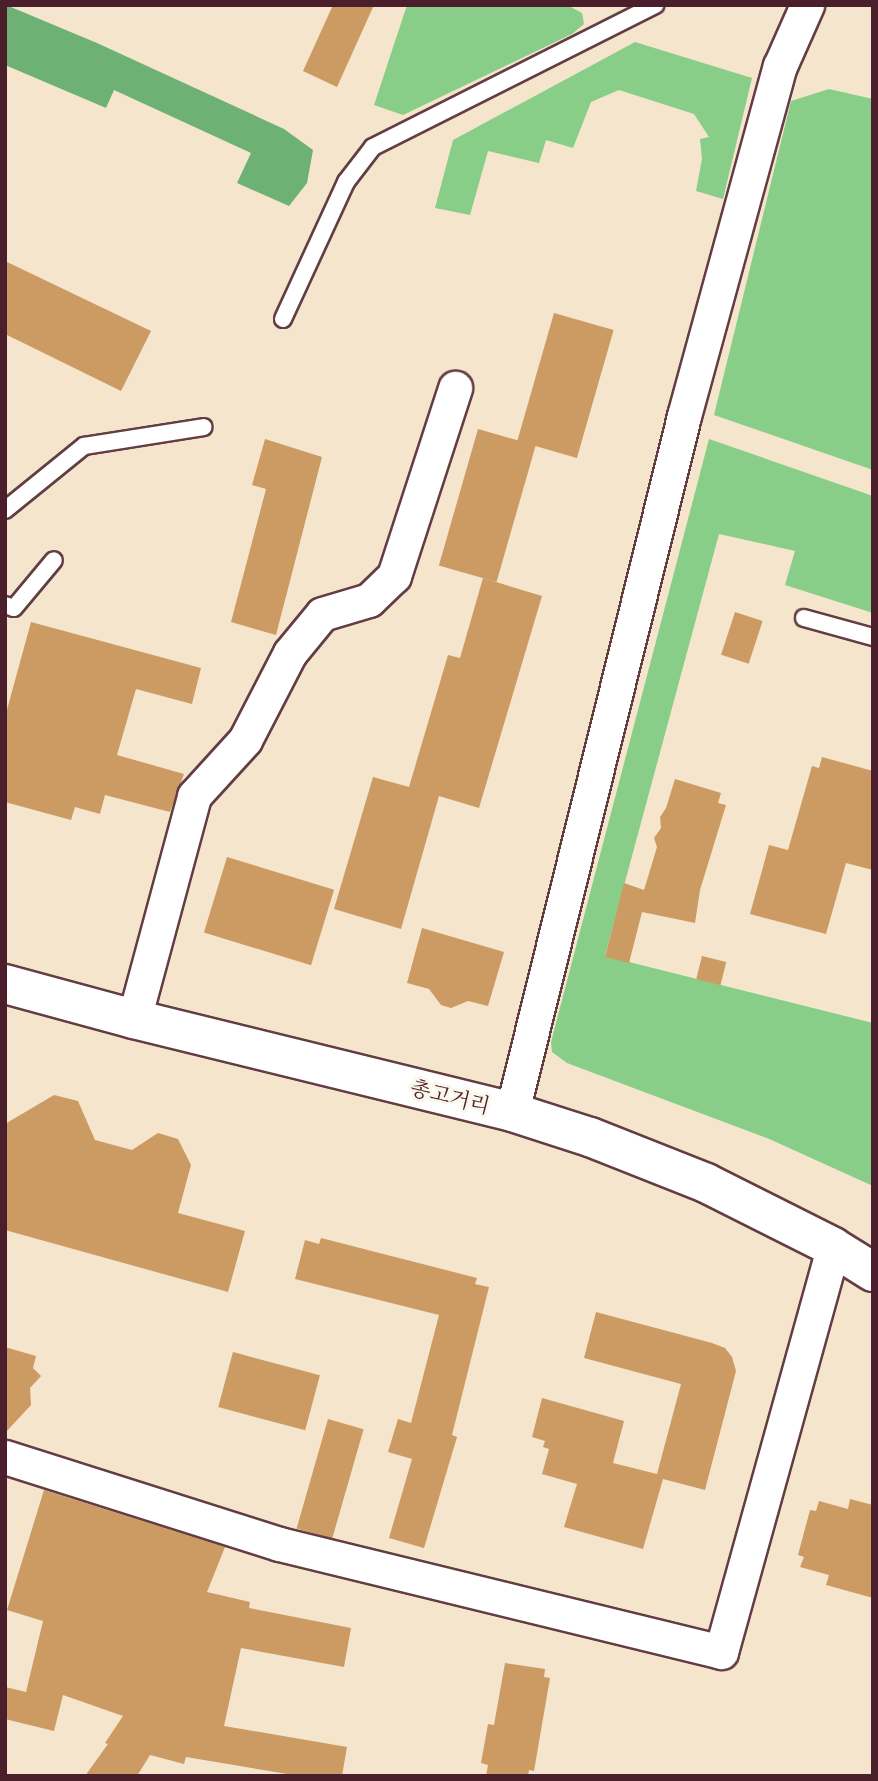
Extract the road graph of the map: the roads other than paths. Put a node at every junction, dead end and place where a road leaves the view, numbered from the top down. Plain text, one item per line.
1 (655, 5) edge
2 (807, 5) edge
3 (283, 319) dead end
4 (455, 388) dead end
5 (204, 427) dead end
6 (5, 510) edge
7 (54, 559) dead end
8 (5, 605) edge
9 (804, 618) dead end
10 (873, 637) edge
11 (5, 984) edge
12 (134, 1019) junction
13 (512, 1112) junction
14 (833, 1247) junction
15 (873, 1272) edge
16 (5, 1457) edge

1 - 3 lane
2 - 13 street
4 - 12 street
5 - 6 lane
7 - 8 lane
9 - 10 lane
11 - 12 main road, 총고거리
12 - 13 main road, 총고거리
13 - 14 main road, 총고거리
14 - 15 main road, 총고거리
14 - 16 street

